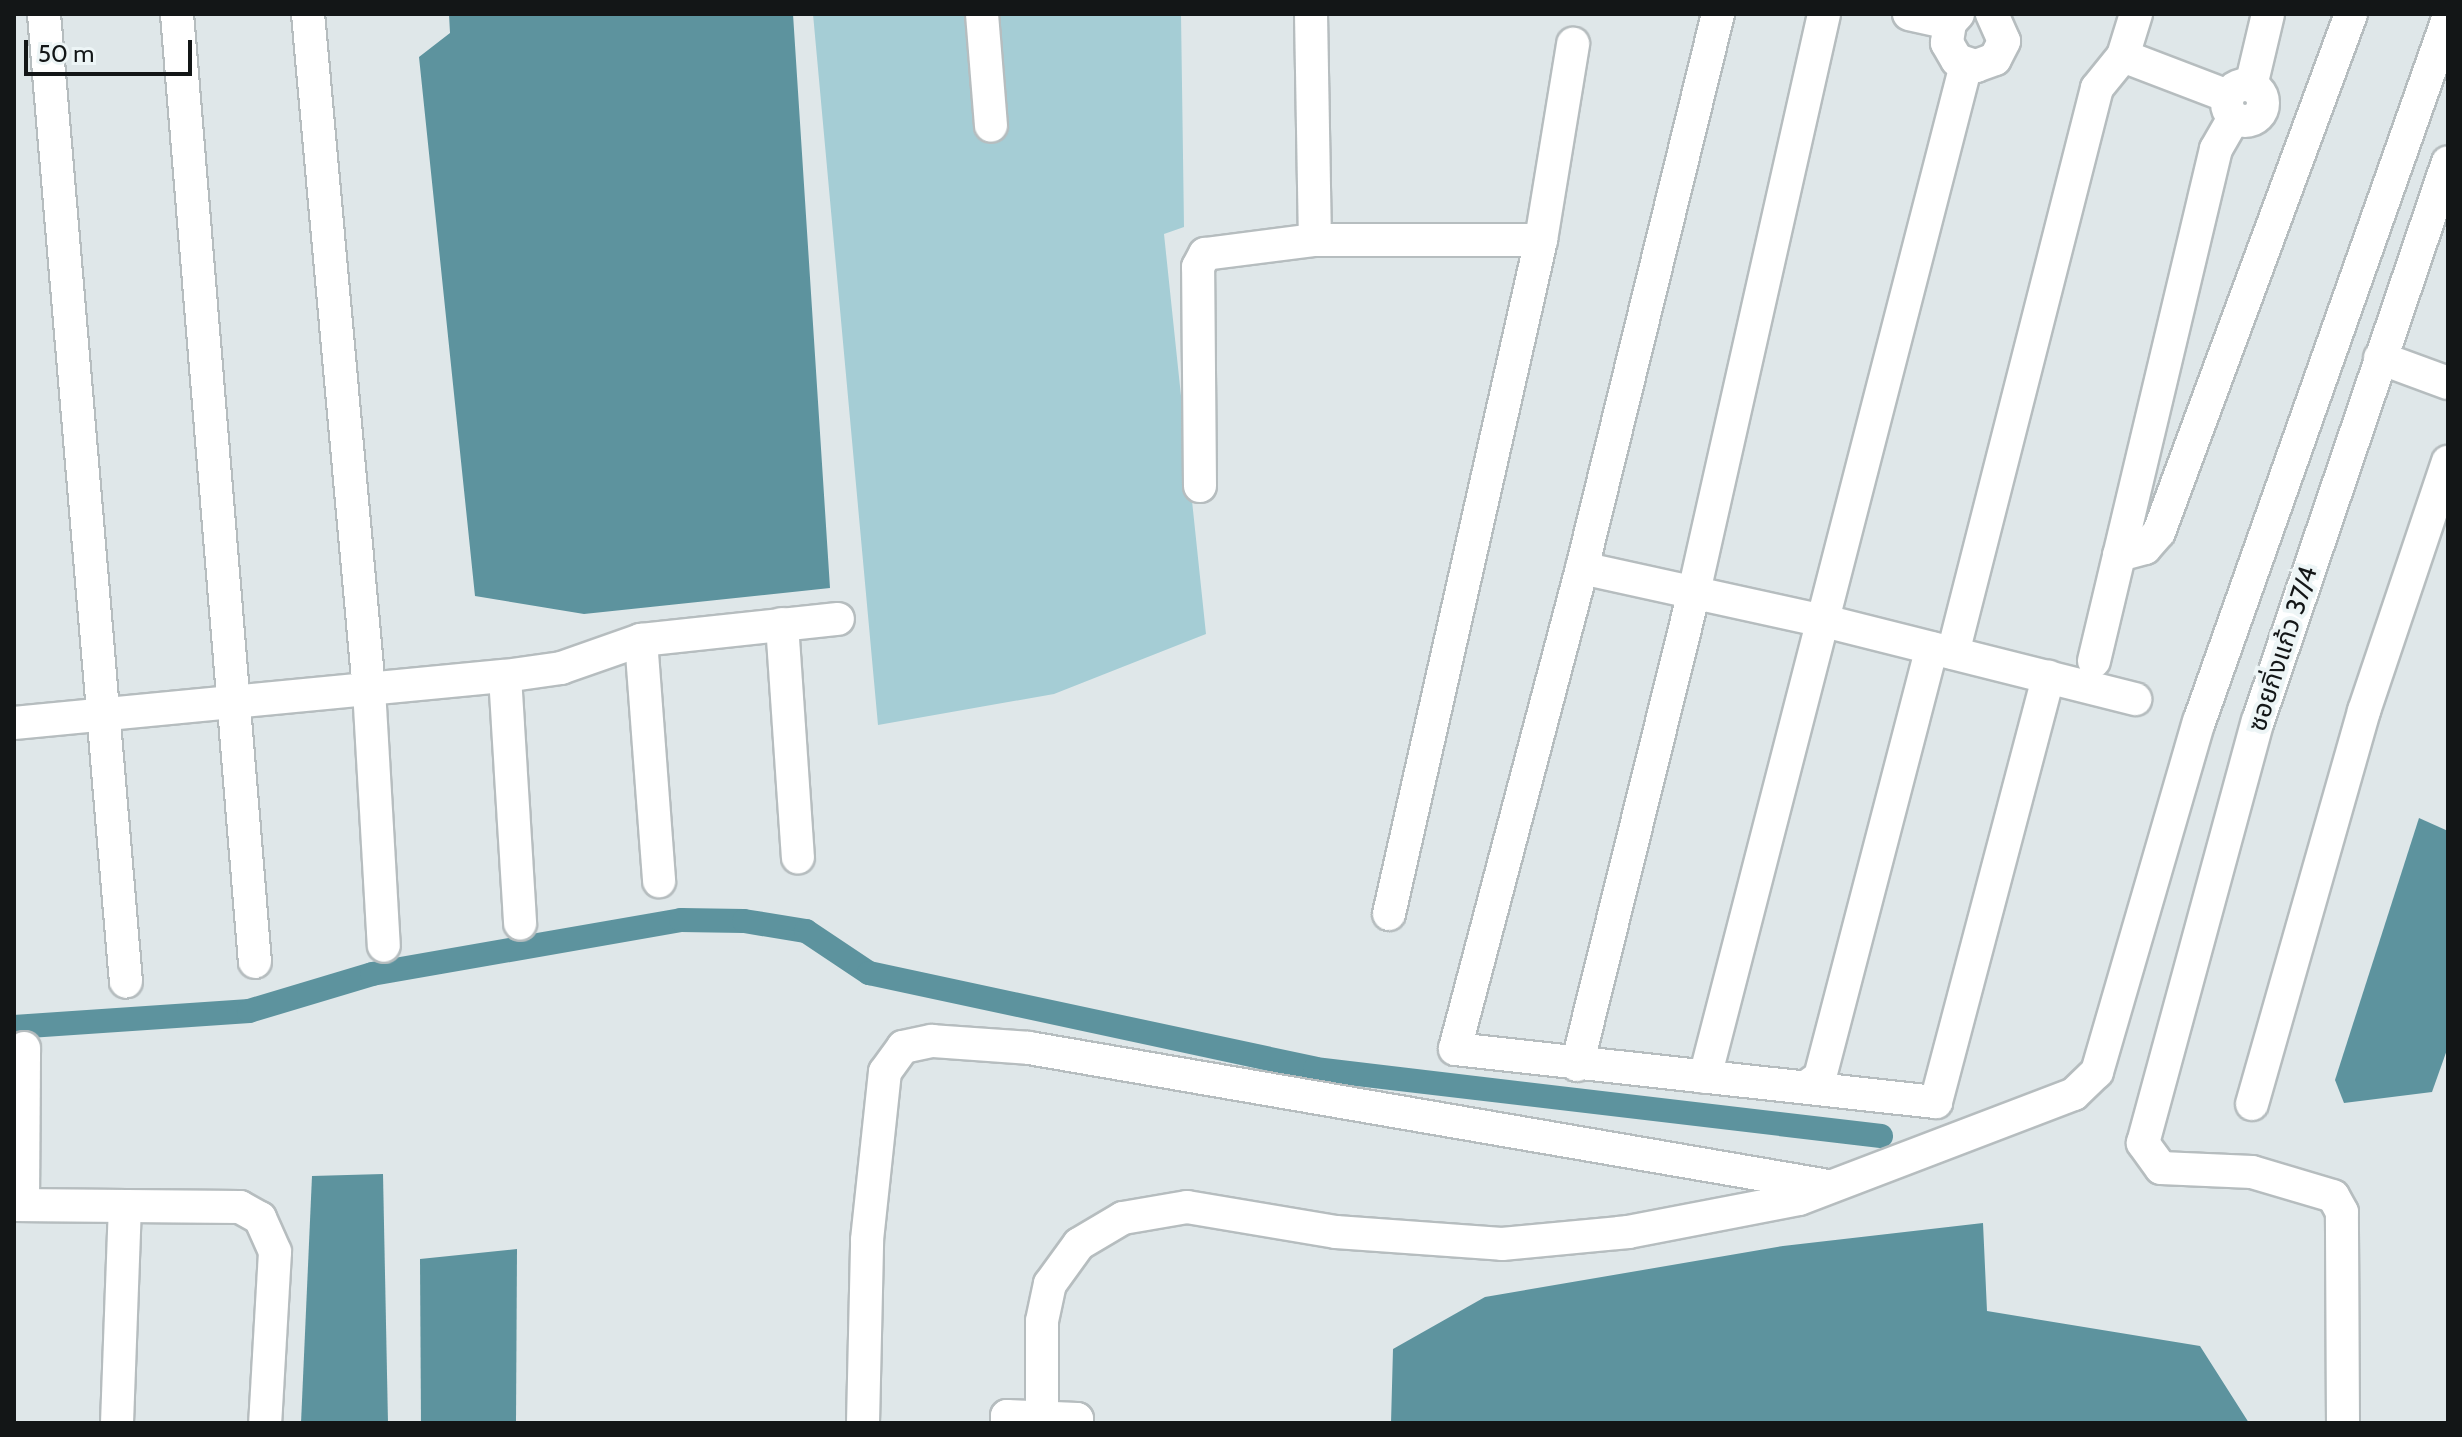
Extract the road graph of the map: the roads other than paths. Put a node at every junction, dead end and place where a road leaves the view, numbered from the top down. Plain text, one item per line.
1 (44, 14) edge
2 (177, 14) edge
3 (308, 14) edge
4 (982, 14) edge
5 (1311, 14) edge
6 (1718, 14) edge
7 (1824, 14) edge
8 (1909, 14) edge
9 (1992, 14) edge
10 (2136, 14) edge
11 (2268, 14) edge
12 (2351, 14) edge
13 (1954, 19) edge
14 (2448, 19) edge
15 (1573, 44) dead end
16 (2123, 56) junction
17 (1966, 65) junction
18 (2237, 100) junction
19 (991, 126) dead end
20 (2448, 162) edge
21 (1315, 240) junction
22 (1541, 240) junction
23 (2380, 358) junction
24 (2448, 383) edge
25 (2448, 462) edge
26 (1200, 486) dead end
27 (2119, 555) junction
28 (1582, 568) junction
29 (1694, 592) junction
30 (838, 619) dead end
31 (1824, 621) junction
32 (782, 624) junction
33 (641, 640) junction
34 (1942, 651) junction
35 (2094, 661) dead end
36 (505, 676) junction
37 (2048, 677) junction
38 (369, 689) junction
39 (2135, 699) dead end
40 (237, 704) junction
41 (107, 715) junction
42 (14, 723) edge
43 (798, 857) dead end
44 (659, 881) dead end
45 (1389, 914) dead end
46 (520, 924) dead end
47 (384, 946) dead end
48 (255, 962) dead end
49 (126, 982) dead end
50 (24, 1048) dead end
51 (1577, 1065) junction
52 (1705, 1077) junction
53 (1809, 1085) junction
54 (2252, 1104) dead end
55 (1829, 1186) junction
56 (19, 1203) edge
57 (125, 1206) junction
58 (1042, 1417) junction
59 (117, 1423) edge
60 (265, 1423) edge
61 (863, 1423) edge
62 (1007, 1423) edge
63 (1077, 1423) edge
64 (2343, 1423) edge

1 - 41 street
2 - 40 street
3 - 38 street
4 - 19 street
5 - 21 street
6 - 28 street
7 - 29 street
8 - 13 street
9 - 17 street
10 - 16 street
11 - 18 street
12 - 27 street
13 - 17 street
14 - 55 street
15 - 22 street
16 - 18 street
16 - 34 street
17 - 31 street
18 - 27 street
20 - 23 street, ซอยกิ่งแก้ว 37/4
21 - 22 street
21 - 26 street
22 - 45 street
23 - 24 street
23 - 64 street, ซอยกิ่งแก้ว 37/4
25 - 54 street
27 - 35 street
28 - 29 street
28 - 51 street
29 - 31 street
29 - 51 street
30 - 32 street
31 - 34 street
31 - 52 street
32 - 33 street
32 - 43 street
33 - 36 street
33 - 44 street
34 - 37 street
34 - 53 street
36 - 38 street
36 - 46 street
37 - 39 street
37 - 53 street
38 - 40 street
38 - 47 street
40 - 41 street
40 - 48 street
41 - 42 street
41 - 49 street
50 - 56 street
51 - 52 street
52 - 53 street
55 - 58 street
55 - 61 street
56 - 57 street
57 - 59 street
57 - 60 street
58 - 62 street
58 - 63 street

